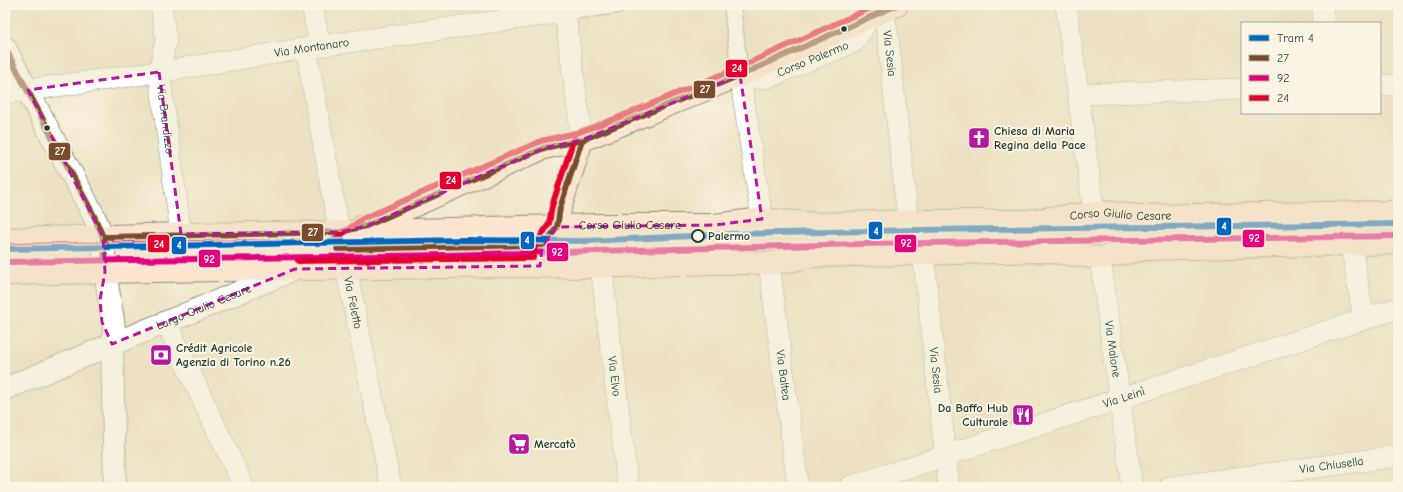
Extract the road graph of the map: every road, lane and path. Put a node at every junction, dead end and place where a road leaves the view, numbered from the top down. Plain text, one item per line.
1 (161, 5) edge
2 (312, 5) edge
3 (619, 5) edge
4 (732, 5) edge
5 (1066, 5) edge
6 (1323, 5) edge
7 (565, 8) edge
8 (883, 9) edge
9 (1323, 22) edge
10 (313, 47) junction
11 (5, 48) edge
12 (159, 72) junction
13 (742, 74) junction
14 (1381, 85) edge
15 (1398, 85) edge
16 (1241, 89) edge
17 (28, 90) junction
18 (5, 93) edge
19 (1079, 94) junction
20 (582, 140) junction
21 (1398, 211) edge
22 (1094, 212) junction
23 (762, 219) junction
24 (908, 221) junction
25 (556, 227) junction
26 (340, 232) junction
27 (182, 234) junction
28 (103, 237) junction
29 (5, 239) edge
30 (1398, 243) edge
31 (1351, 245) junction
32 (923, 253) junction
33 (1100, 258) junction
34 (769, 263) junction
35 (540, 266) junction
36 (601, 266) junction
37 (346, 268) junction
38 (295, 269) junction
39 (105, 272) junction
40 (5, 274) edge
41 (1398, 308) edge
42 (1364, 319) junction
43 (168, 323) junction
44 (112, 344) junction
45 (5, 389) edge
46 (1120, 398) junction
47 (946, 455) junction
48 (1398, 456) edge
49 (115, 487) edge
50 (244, 487) edge
51 (390, 487) edge
52 (628, 487) edge
53 (798, 487) edge
54 (849, 487) edge
55 (949, 487) edge
56 (1132, 487) edge
57 (1170, 487) edge

1 - 12 street, Via Brandizzo
2 - 10 street, Via Feletto
3 - 7 street, Via Montanaro
4 - 13 street
5 - 19 street
6 - 9 street
7 - 10 street, Via Montanaro
7 - 20 street
8 - 13 main road, Corso Palermo
8 - 24 street, Via Sesia
10 - 12 street, Via Montanaro
10 - 26 street, Via Feletto
11 - 17 street
12 - 17 street, Via Montanaro
12 - 27 street, Via Brandizzo
13 - 20 main road, Corso Palermo
13 - 23 street
14 - 15 street
16 - 19 street
17 - 18 street, Via Montanaro
17 - 28 street
19 - 22 street
20 - 25 main road
20 - 26 main road
21 - 22 main road, Corso Giulio Cesare
22 - 24 main road, Corso Giulio Cesare
23 - 24 main road, Corso Giulio Cesare
23 - 25 main road, Corso Giulio Cesare
25 - 26 main road
25 - 35 main road
26 - 27 main road
26 - 37 street, Via Feletto
27 - 28 main road
28 - 29 main road
28 - 39 street
30 - 31 main road
31 - 33 main road
31 - 42 street
32 - 33 main road
32 - 34 main road
32 - 47 street, Via Sesia
33 - 46 street, Via Malone
34 - 36 main road
34 - 53 street, Via Baltea
35 - 36 main road, Largo Giulio Cesare
35 - 37 main road, Largo Giulio Cesare
36 - 52 street, Via Elvo
37 - 38 main road, Largo Giulio Cesare
37 - 51 street, Via Feletto
38 - 39 main road, Largo Giulio Cesare
38 - 43 street, Largo Giulio Cesare
39 - 40 main road
39 - 44 street
41 - 42 street, Via Leinì
42 - 46 street, Via Leinì
43 - 44 street, Largo Giulio Cesare
43 - 50 street
44 - 45 street, Largo Giulio Cesare
44 - 49 street
46 - 47 street, Via Leinì
46 - 56 street, Via Malone
47 - 54 street, Via Leinì
47 - 55 street, Via Sesia
48 - 57 street, Via Chiusella

